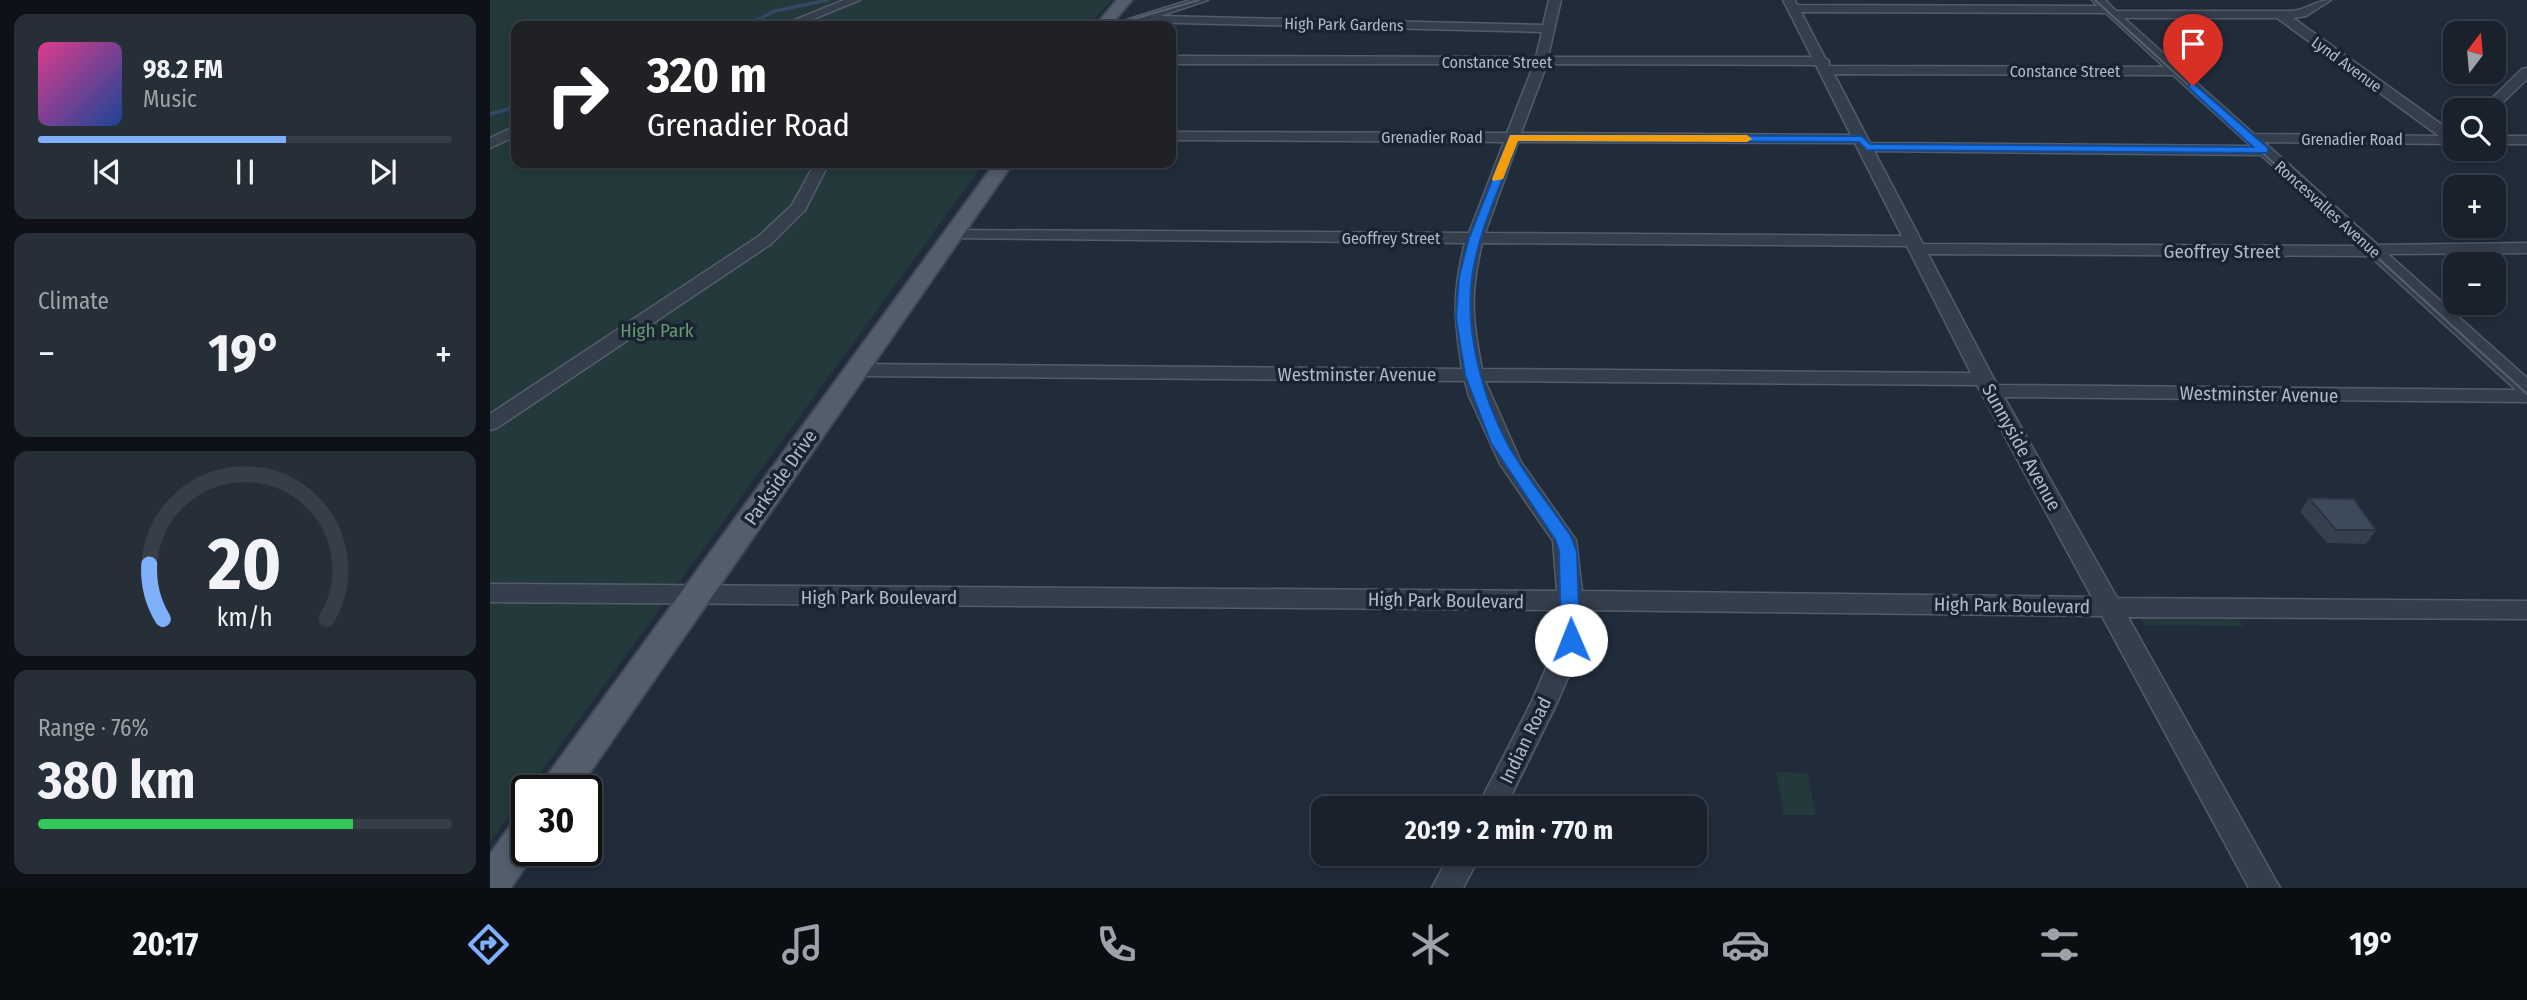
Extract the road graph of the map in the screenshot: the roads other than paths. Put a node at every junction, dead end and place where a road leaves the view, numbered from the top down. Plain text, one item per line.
1 (854, 0) edge
2 (1125, 0) edge
3 (1202, 0) edge
4 (1555, 0) edge
5 (2098, 0) edge
6 (2325, 0) edge
7 (1787, 2) edge
8 (2110, 12) junction
9 (2280, 15) junction
10 (1139, 19) junction
11 (799, 21) edge
12 (1106, 21) edge
13 (1132, 21) edge
14 (1549, 29) junction
15 (1176, 60) edge
16 (1541, 62) junction
17 (1825, 65) junction
18 (2176, 71) junction
19 (2527, 72) edge
20 (2500, 98) edge
21 (2426, 119) junction
22 (2443, 123) edge
23 (2443, 131) edge
24 (511, 133) edge
25 (1176, 136) edge
26 (1513, 138) junction
27 (2443, 140) edge
28 (2506, 140) edge
29 (2527, 140) edge
30 (1865, 143) junction
31 (490, 144) edge
32 (2257, 144) junction
33 (819, 168) edge
34 (1000, 168) edge
35 (953, 235) junction
36 (1475, 238) junction
37 (1916, 245) junction
38 (2527, 248) edge
39 (2374, 251) junction
40 (857, 370) junction
41 (1473, 375) junction
42 (1988, 385) junction
43 (2527, 389) edge
44 (2527, 396) edge
45 (490, 423) edge
46 (490, 593) edge
47 (697, 595) junction
48 (1570, 601) junction
49 (2110, 607) junction
50 (2527, 610) edge
51 (568, 775) edge
52 (1497, 796) edge
53 (511, 856) edge
54 (1459, 866) edge
55 (490, 886) edge
56 (1447, 888) edge
57 (2265, 888) edge

1 - 11 street
2 - 12 main road
3 - 10 street
4 - 14 street, Indian Road
5 - 8 street, Roncesvalles Avenue
6 - 9 street, Lynd Avenue
7 - 8 street
7 - 17 street, Sunnyside Avenue
8 - 9 street
8 - 18 street, Roncesvalles Avenue
9 - 21 street, Lynd Avenue
10 - 13 street
10 - 14 street, High Park Gardens
14 - 16 street, Indian Road
15 - 16 street, Constance Street
16 - 17 street, Constance Street
16 - 26 street, Indian Road
17 - 18 street, Constance Street
17 - 30 street, Sunnyside Avenue
18 - 32 street, Roncesvalles Avenue
19 - 20 street
21 - 22 street
21 - 23 street, Lynd Avenue
24 - 31 street
25 - 26 street, Grenadier Road
26 - 30 street, Grenadier Road
26 - 36 street, Indian Road
27 - 32 street, Grenadier Road
28 - 29 street
30 - 32 street, Grenadier Road
30 - 37 street, Sunnyside Avenue
32 - 39 street, Roncesvalles Avenue
33 - 45 street
34 - 35 main road, Parkside Drive
35 - 36 street, Geoffrey Street
35 - 40 main road, Parkside Drive
36 - 37 street, Geoffrey Street
36 - 41 street, Indian Road
37 - 39 street, Geoffrey Street
37 - 42 street, Sunnyside Avenue
38 - 39 street, Geoffrey Street
39 - 43 street, Roncesvalles Avenue
40 - 41 street, Westminster Avenue
40 - 47 main road, Parkside Drive
41 - 42 street, Westminster Avenue
41 - 48 street, Indian Road
42 - 44 street, Westminster Avenue
42 - 49 street, Sunnyside Avenue
46 - 47 street, High Park Boulevard
47 - 48 street, High Park Boulevard
47 - 51 main road, Parkside Drive
48 - 49 street, High Park Boulevard
48 - 52 street, Indian Road
49 - 50 street, High Park Boulevard
49 - 57 street, Sunnyside Avenue
53 - 55 main road
54 - 56 street

